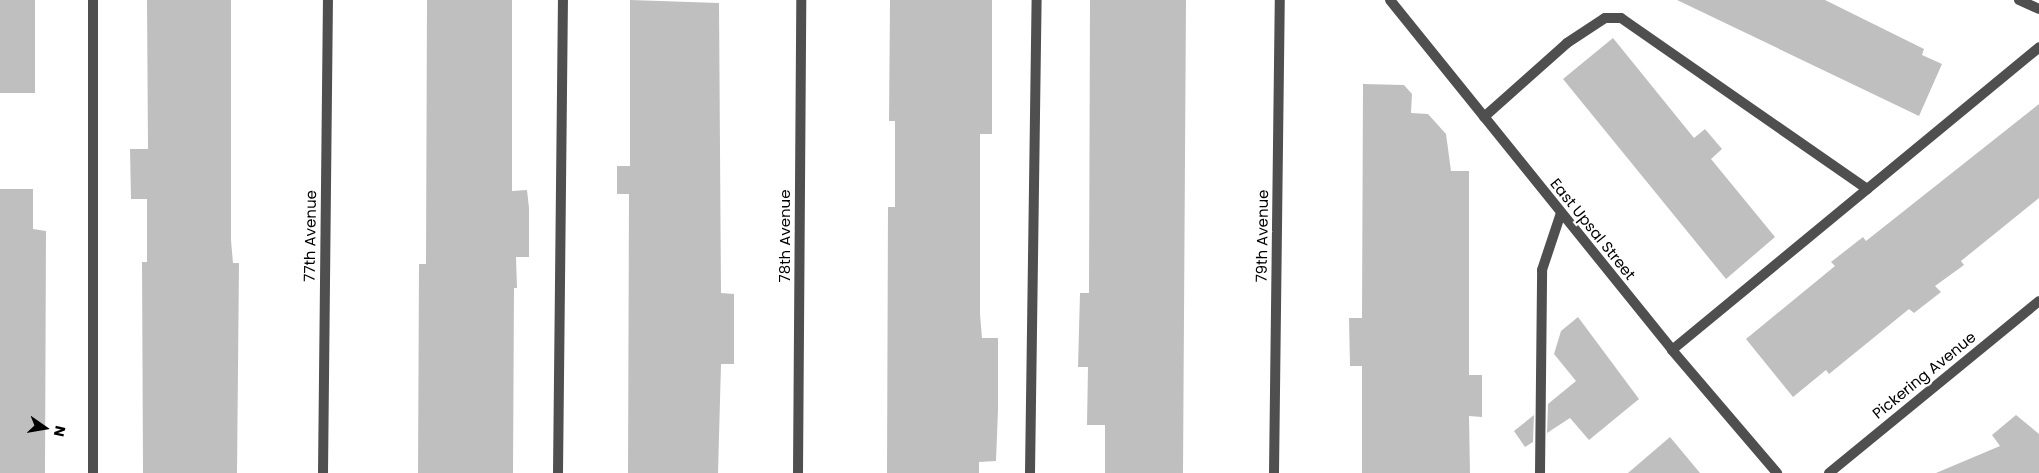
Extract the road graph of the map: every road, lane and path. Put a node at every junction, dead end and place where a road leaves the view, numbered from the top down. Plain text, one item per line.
1 (93, 0) edge
2 (328, 0) edge
3 (563, 0) edge
4 (801, 0) edge
5 (1037, 0) edge
6 (1280, 0) edge
7 (1390, 0) edge
8 (2019, 0) edge
9 (2039, 9) edge
10 (2039, 47) edge
11 (1484, 117) junction
12 (1867, 189) junction
13 (1561, 213) junction
14 (2039, 301) edge
15 (1672, 350) junction
16 (93, 473) edge
17 (323, 473) edge
18 (558, 473) edge
19 (798, 473) edge
20 (1030, 473) edge
21 (1274, 473) edge
22 (1540, 473) edge
23 (1777, 473) edge
24 (1829, 473) edge

1 - 16 street
2 - 17 street, 77th Avenue
3 - 18 street
4 - 19 street, 78th Avenue
5 - 20 street
6 - 21 street, 79th Avenue
7 - 11 street, East Upsal Street
8 - 9 street
10 - 12 street
11 - 12 street
11 - 13 street, East Upsal Street
12 - 15 street
13 - 15 street, East Upsal Street
13 - 22 street
14 - 24 street, Pickering Avenue
15 - 23 street, East Upsal Street

